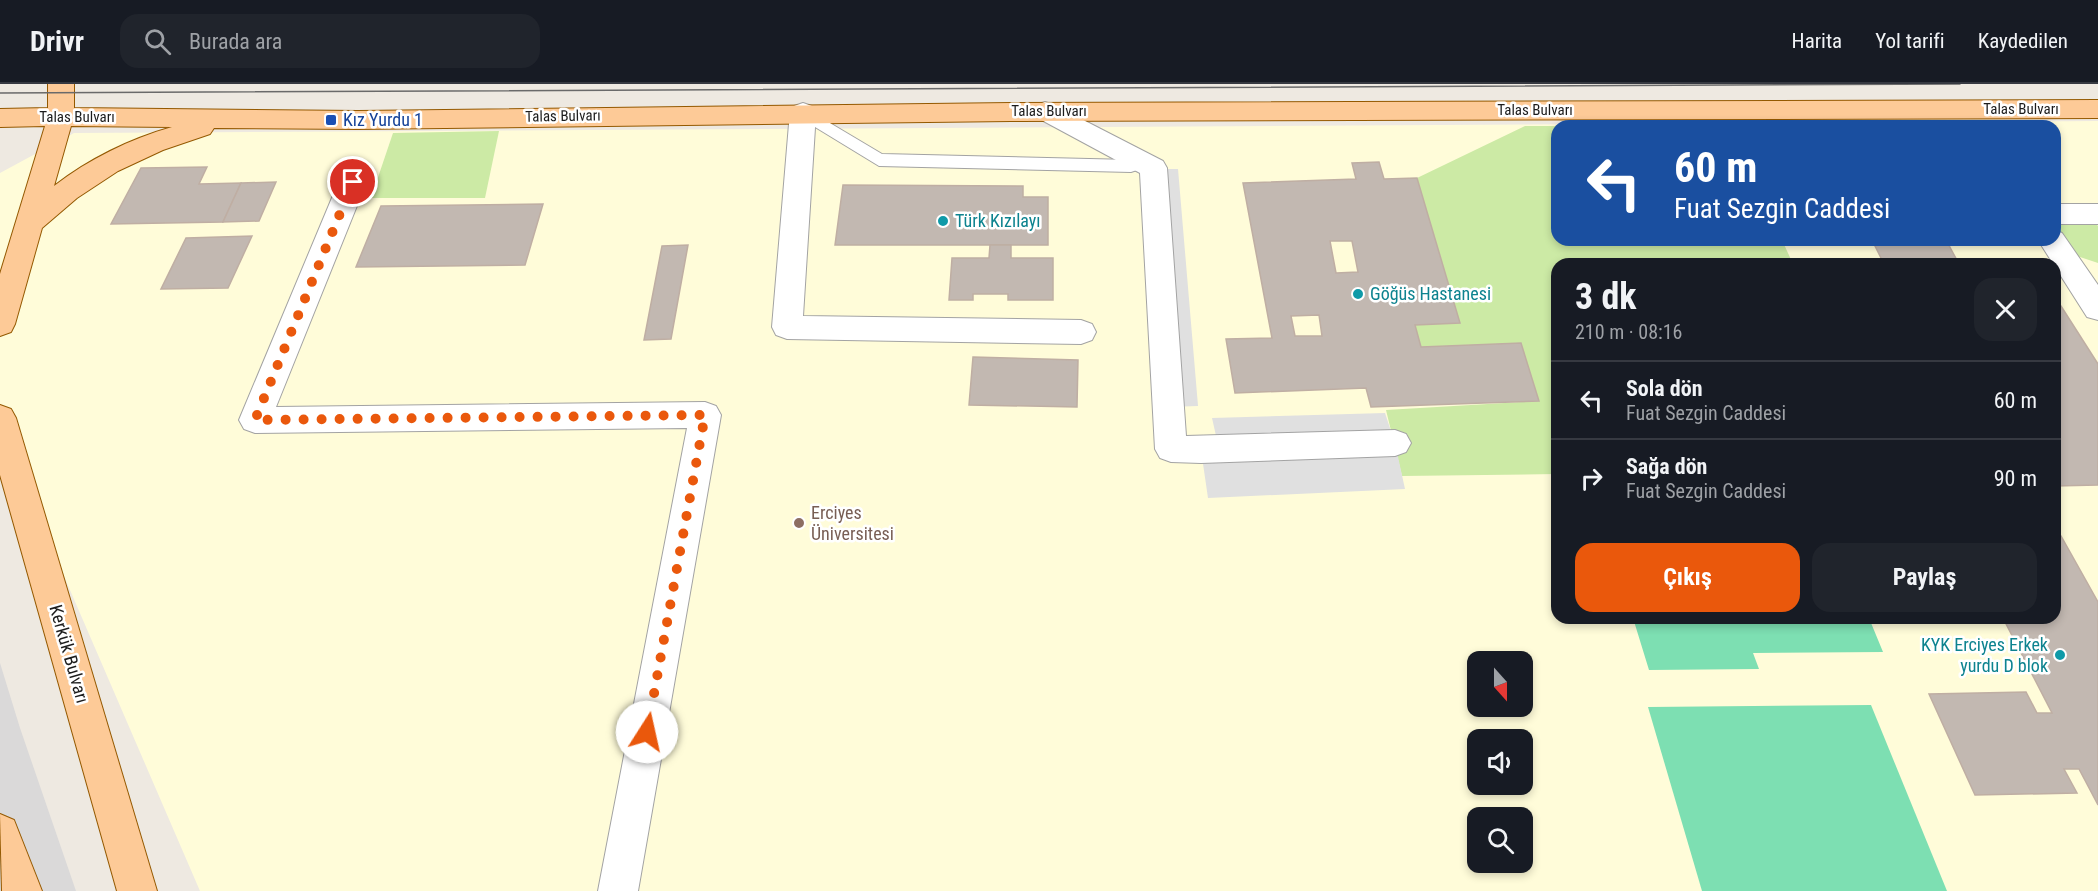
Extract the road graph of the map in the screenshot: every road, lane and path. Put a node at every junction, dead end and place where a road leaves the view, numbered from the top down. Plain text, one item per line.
1 (61, 84) edge
2 (2098, 109) edge
3 (1045, 111) junction
4 (803, 112) junction
5 (61, 116) junction
6 (0, 118) edge
7 (246, 118) junction
8 (1131, 166) dead end
9 (353, 182) dead end
10 (37, 196) junction
11 (2061, 214) edge
12 (2098, 214) edge
13 (29, 224) junction
14 (0, 233) edge
15 (2056, 246) edge
16 (2061, 295) edge
17 (2093, 301) edge
18 (0, 324) edge
19 (1081, 332) dead end
20 (0, 418) edge
21 (1395, 443) dead end
22 (0, 834) edge
23 (22, 891) edge
24 (137, 891) edge
25 (618, 891) edge

1 - 5 main road
2 - 3 main road, Talas Bulvarı
3 - 4 main road, Talas Bulvarı
3 - 21 street
4 - 7 main road, Talas Bulvarı
4 - 8 lane
4 - 19 street
5 - 6 main road, Talas Bulvarı
5 - 7 main road, Talas Bulvarı
5 - 10 main road
7 - 13 main road
9 - 25 street
10 - 13 main road
10 - 14 main road
11 - 12 street
13 - 18 main road
15 - 17 street
16 - 17 street
20 - 24 main road, Kerkük Bulvarı
22 - 23 main road

